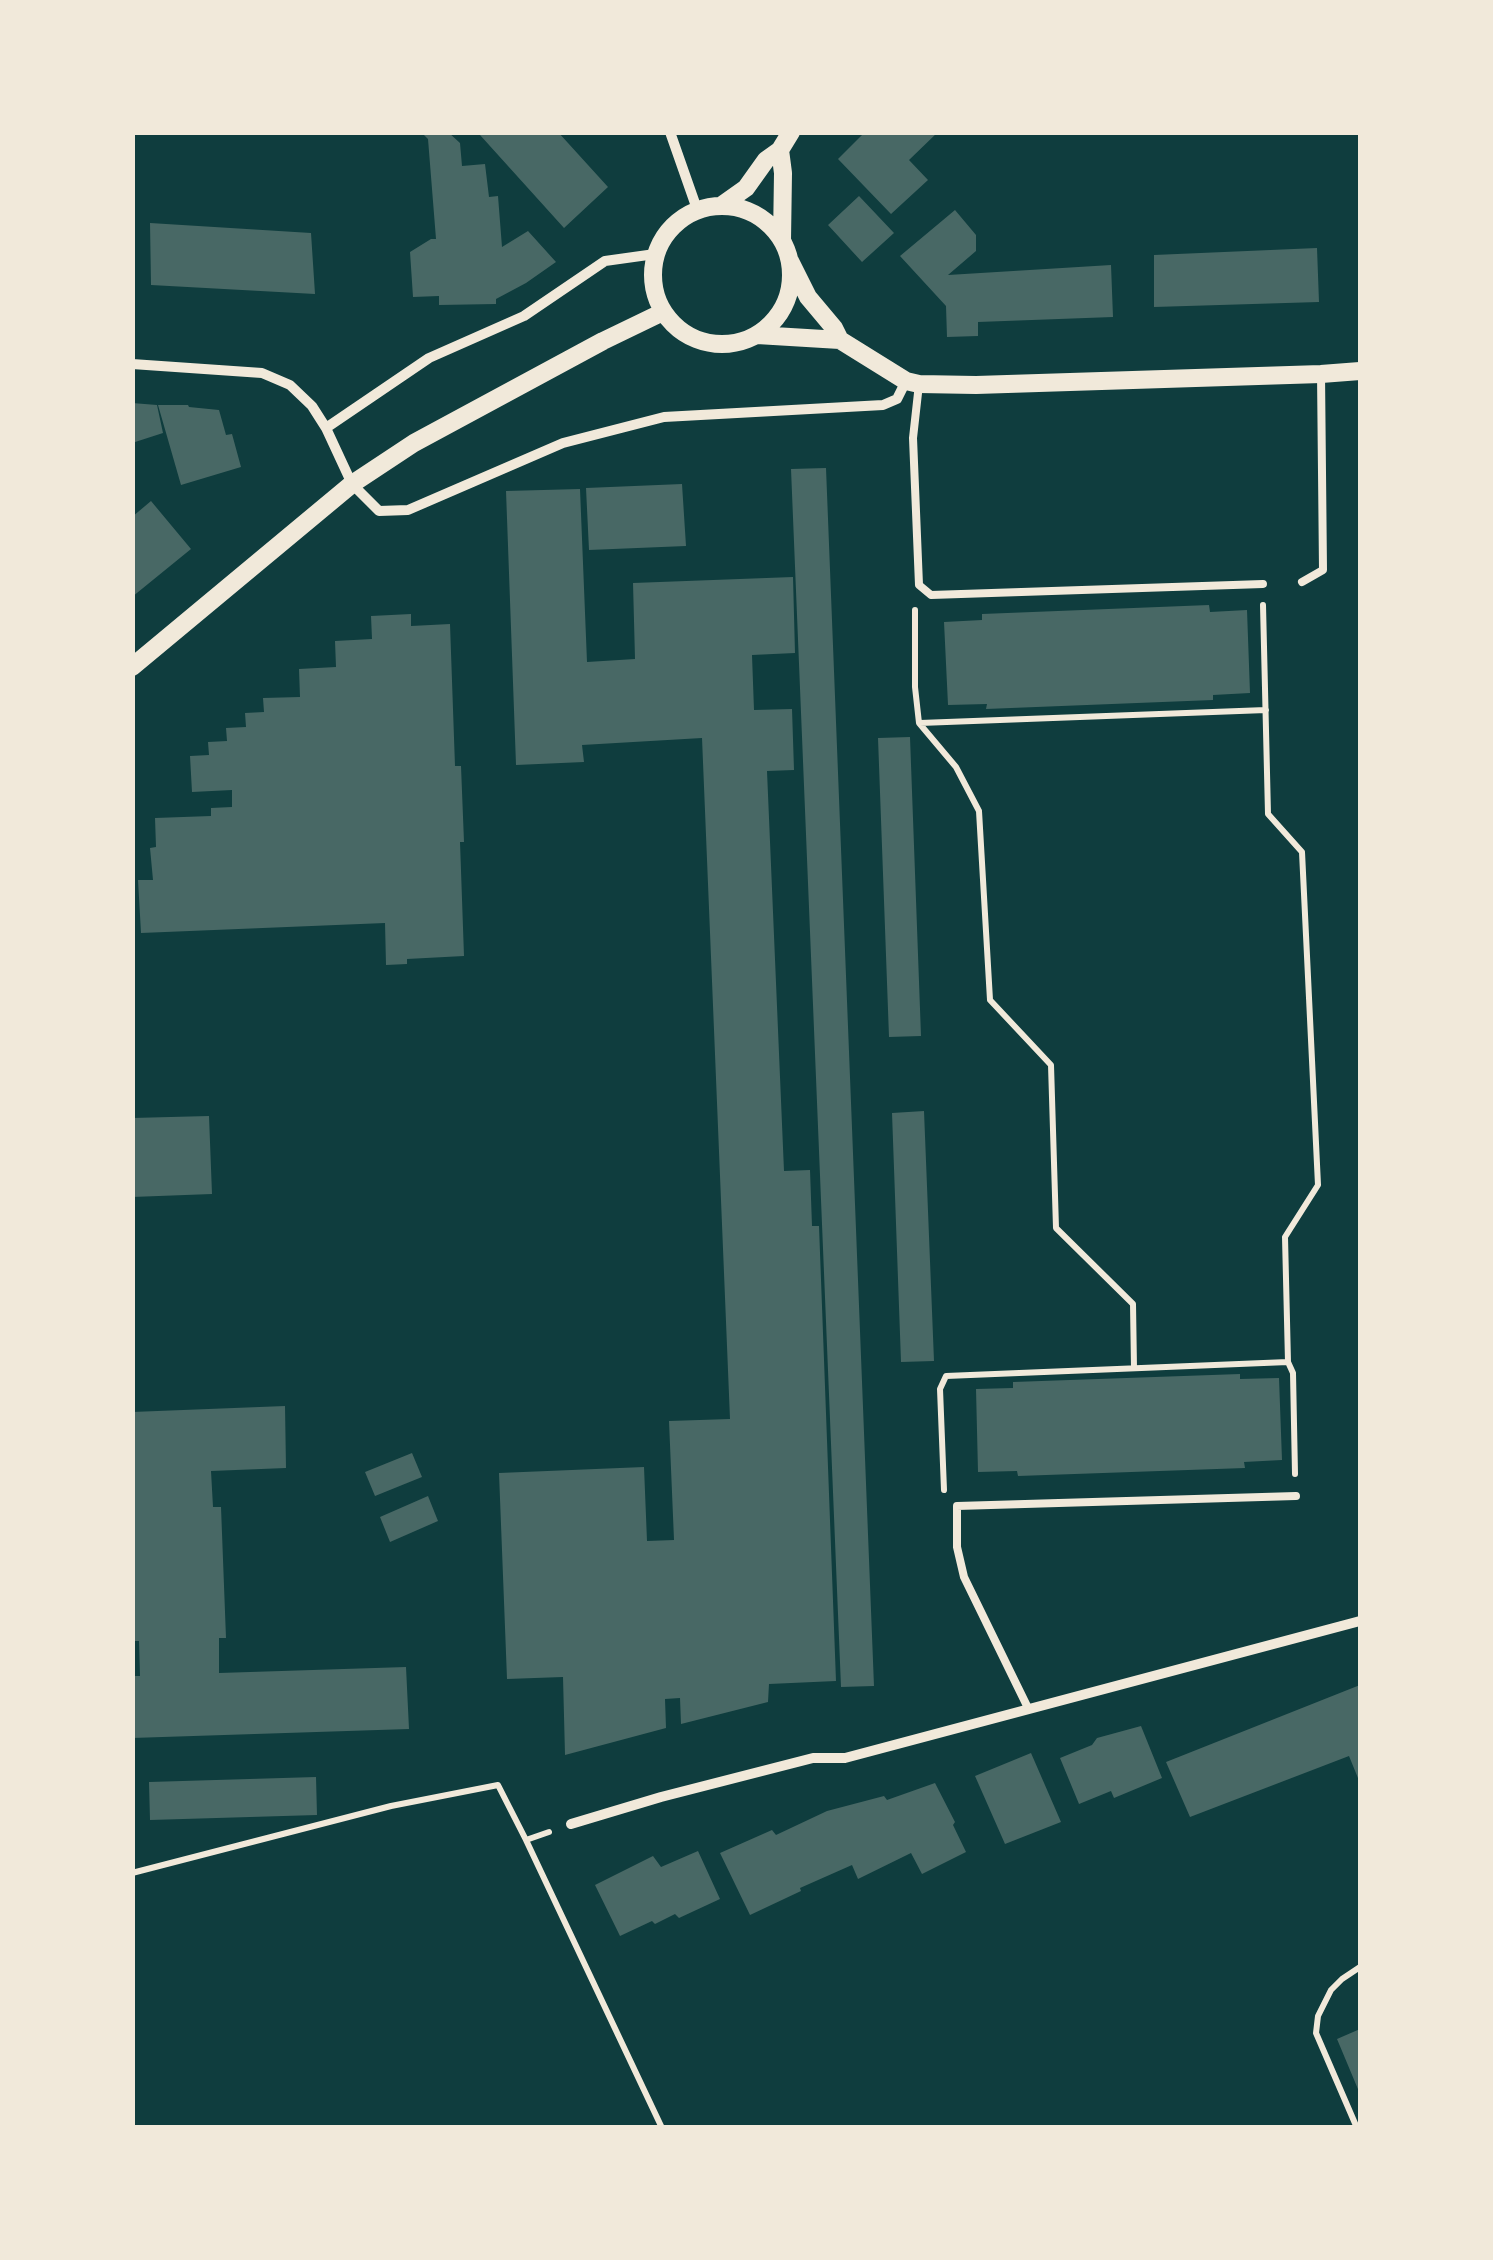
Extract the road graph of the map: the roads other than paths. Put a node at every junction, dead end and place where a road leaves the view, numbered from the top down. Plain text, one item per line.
1 (670, 132) edge
2 (791, 132) edge
3 (780, 150) junction
4 (722, 205) junction
5 (697, 210) junction
6 (782, 240) junction
7 (655, 254) junction
8 (790, 261) junction
9 (663, 312) junction
10 (758, 335) junction
11 (840, 340) junction
12 (132, 364) edge
13 (1360, 371) edge
14 (1321, 374) junction
15 (912, 382) junction
16 (326, 428) junction
17 (352, 484) junction
18 (1302, 582) dead end
19 (1263, 584) road end
20 (132, 667) edge
21 (1296, 1496) road end
22 (1360, 1622) edge
23 (1028, 1708) junction
24 (571, 1824) dead end

1 - 5 street
2 - 3 street
3 - 4 street
3 - 6 street
4 - 5 street
4 - 6 street
5 - 7 street
6 - 8 street
7 - 9 street
7 - 16 street
8 - 10 street
8 - 11 street
9 - 10 street
9 - 17 street
10 - 11 street
11 - 15 street
12 - 16 street
13 - 14 street
14 - 15 street
14 - 18 lane
15 - 17 street
15 - 19 lane
16 - 17 street
17 - 20 street
21 - 23 lane
22 - 23 street
23 - 24 street

